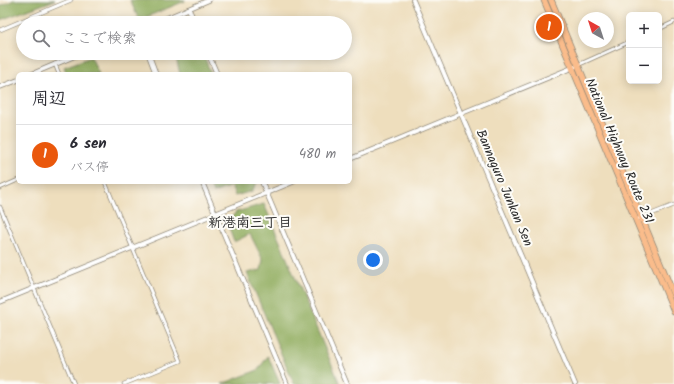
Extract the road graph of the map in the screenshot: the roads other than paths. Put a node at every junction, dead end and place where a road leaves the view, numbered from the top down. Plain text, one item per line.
1 (71, 0) edge
2 (209, 0) edge
3 (413, 0) edge
4 (544, 0) edge
5 (551, 0) edge
6 (189, 8) junction
7 (33, 16) edge
8 (170, 16) edge
9 (192, 16) edge
10 (674, 22) edge
11 (16, 23) edge
12 (662, 28) edge
13 (0, 30) edge
14 (626, 43) edge
15 (65, 60) edge
16 (151, 60) edge
17 (211, 60) edge
18 (55, 64) junction
19 (578, 65) junction
20 (572, 68) junction
21 (37, 72) edge
22 (59, 72) edge
23 (155, 72) edge
24 (216, 72) edge
25 (16, 81) edge
26 (0, 87) edge
27 (462, 112) junction
28 (352, 157) edge
29 (16, 181) edge
30 (106, 184) edge
31 (203, 184) edge
32 (263, 184) edge
33 (288, 184) edge
34 (0, 188) edge
35 (266, 193) junction
36 (674, 205) edge
37 (0, 207) edge
38 (215, 214) junction
39 (639, 219) junction
40 (133, 247) junction
41 (34, 288) junction
42 (674, 296) edge
43 (0, 302) edge
44 (674, 311) edge
45 (74, 384) edge
46 (124, 384) edge
47 (287, 384) edge
48 (346, 384) edge
49 (575, 384) edge

1 - 7 street
2 - 6 street
3 - 27 street, Bannaguro Junkan Sen
4 - 20 highway, National Highway Route 231
5 - 19 highway, National Highway Route 231
6 - 8 street
6 - 9 street
10 - 12 street
11 - 13 street
14 - 19 street
15 - 18 street
16 - 23 street
17 - 24 street
18 - 21 street
18 - 22 street
19 - 20 street
19 - 39 highway, National Highway Route 231
20 - 27 street
20 - 39 highway, National Highway Route 231
25 - 26 street
27 - 28 street
27 - 49 street, Bannaguro Junkan Sen
29 - 34 street
30 - 40 street
31 - 38 street
32 - 35 street
33 - 35 street
35 - 38 street
35 - 48 street
36 - 39 street
37 - 41 street
38 - 40 street
38 - 47 street
39 - 42 highway, National Highway Route 231
39 - 44 highway, National Highway Route 231
40 - 41 street
40 - 46 street
41 - 43 street
41 - 45 street

